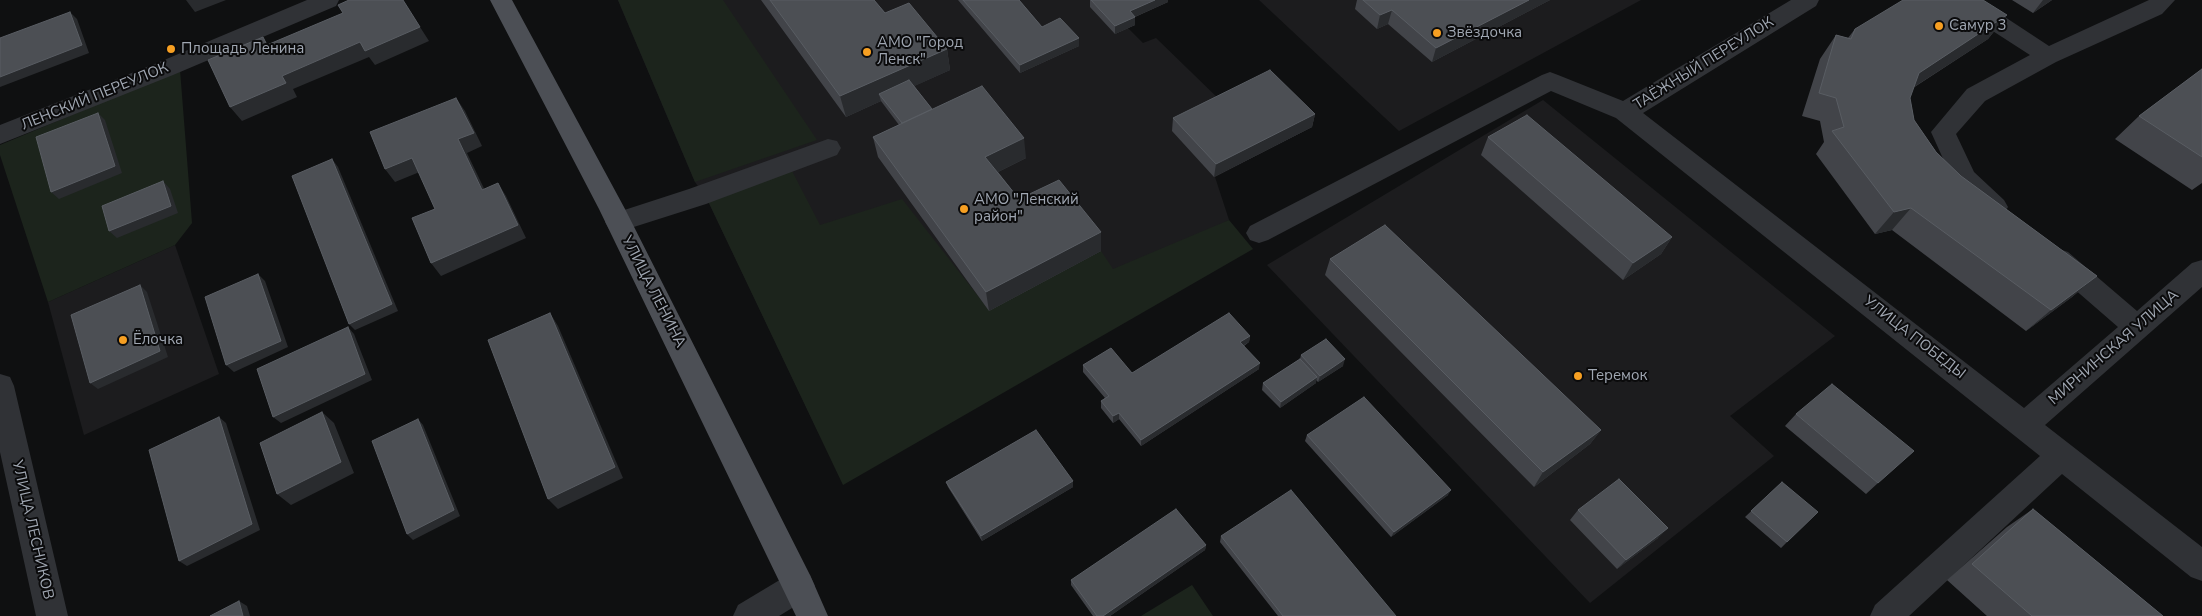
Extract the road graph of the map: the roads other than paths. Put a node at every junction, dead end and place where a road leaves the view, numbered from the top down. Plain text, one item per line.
1 (328, 0) edge
2 (500, 0) edge
3 (1808, 0) edge
4 (1962, 0) edge
5 (2164, 0) edge
6 (2048, 56) junction
7 (1625, 112) junction
8 (0, 134) edge
9 (828, 148) dead end
10 (618, 222) junction
11 (2013, 225) edge
12 (1259, 233) dead end
13 (2041, 246) edge
14 (2202, 271) edge
15 (2137, 327) junction
16 (0, 386) edge
17 (2025, 425) junction
18 (2062, 455) junction
19 (2202, 566) edge
20 (800, 586) junction
21 (1894, 614) edge
22 (52, 616) edge
23 (749, 616) edge
24 (812, 616) edge

1 - 8 street, ЛЕНСКИЙ ПЕРЕУЛОК
2 - 10 main road, УЛИЦА ЛЕНИНА
3 - 7 street, ТАЁЖНЫЙ ПЕРЕУЛОК
4 - 6 street
5 - 6 street
6 - 11 street
7 - 12 street, УЛИЦА ПОБЕДЫ
7 - 17 street, УЛИЦА ПОБЕДЫ
9 - 10 street
10 - 20 main road, УЛИЦА ЛЕНИНА
13 - 15 street
14 - 15 street, МИРНИНСКАЯ УЛИЦА
15 - 17 street, МИРНИНСКАЯ УЛИЦА
16 - 22 street, УЛИЦА ЛЕСНИКОВ
17 - 18 street, УЛИЦА ПОБЕДЫ
18 - 19 street, УЛИЦА ПОБЕДЫ
18 - 21 street
20 - 23 street
20 - 24 main road, УЛИЦА ЛЕНИНА

